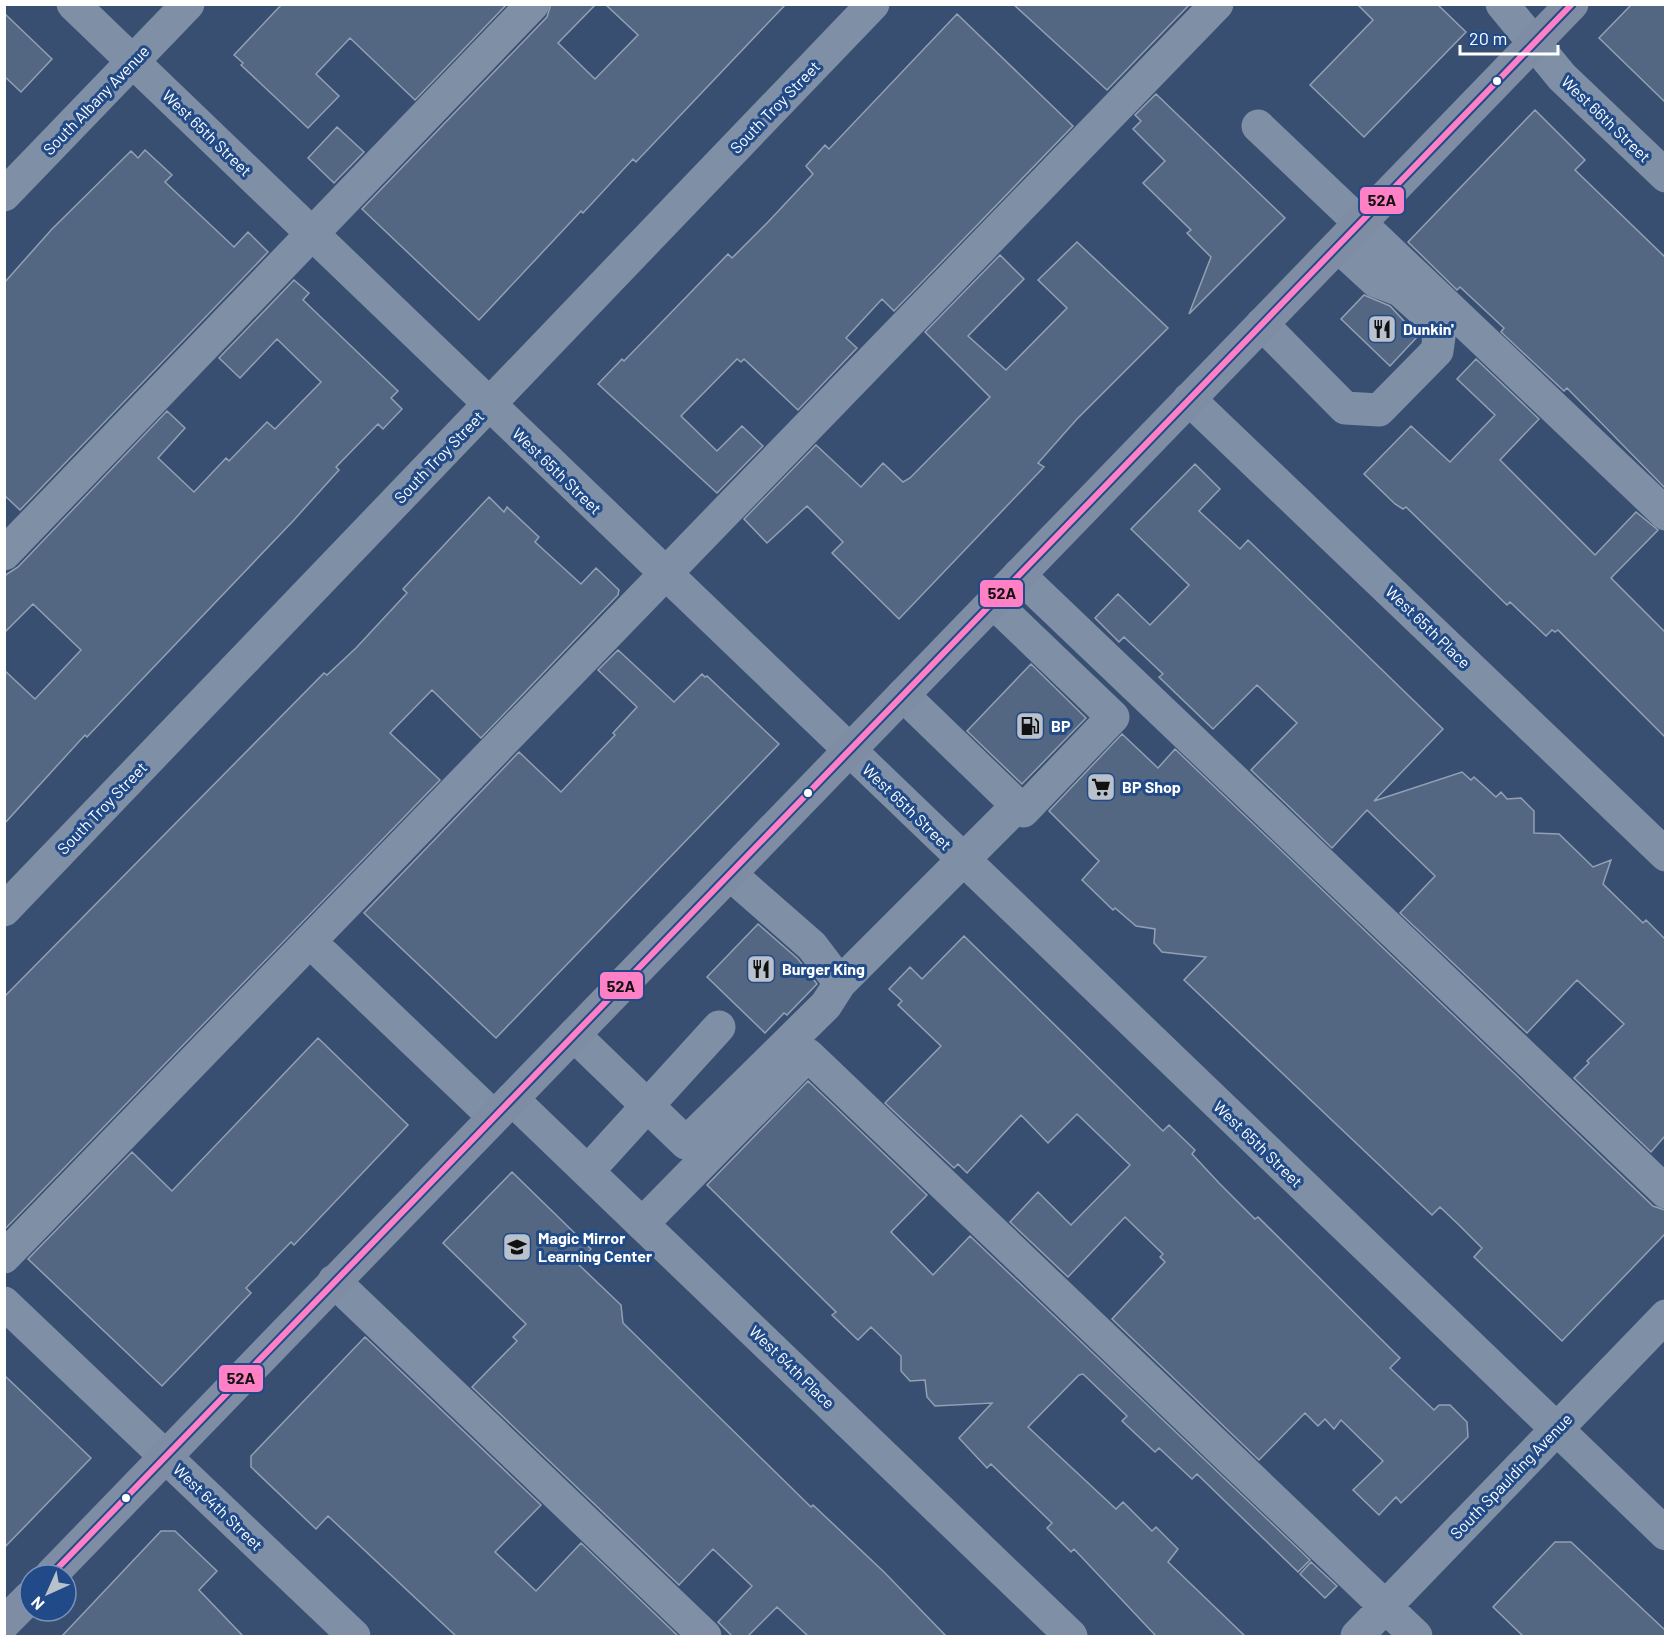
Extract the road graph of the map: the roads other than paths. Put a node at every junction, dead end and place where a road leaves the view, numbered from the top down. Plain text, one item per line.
1 (72, 4) edge
2 (188, 4) edge
3 (533, 4) edge
4 (873, 4) edge
5 (1217, 4) edge
6 (1502, 4) edge
7 (1572, 4) edge
8 (1535, 43) junction
9 (133, 62) junction
10 (1258, 126) dead end
11 (1665, 176) edge
12 (4, 195) edge
13 (1349, 234) junction
14 (312, 235) junction
15 (1262, 324) junction
16 (1190, 399) junction
17 (489, 405) junction
18 (1665, 514) edge
19 (4, 554) edge
20 (665, 575) junction
21 (1019, 575) junction
22 (993, 602) junction
23 (903, 695) junction
24 (849, 751) junction
25 (1017, 806) junction
26 (1665, 855) edge
27 (963, 860) junction
28 (730, 874) junction
29 (4, 910) edge
30 (324, 955) dead end
31 (840, 983) junction
32 (719, 1027) dead end
33 (574, 1035) junction
34 (647, 1106) junction
35 (503, 1108) junction
36 (588, 1171) junction
37 (1665, 1192) edge
38 (644, 1223) junction
39 (4, 1257) edge
40 (334, 1281) junction
41 (4, 1303) edge
42 (1665, 1316) edge
43 (1557, 1429) junction
44 (166, 1457) junction
45 (1665, 1534) edge
46 (63, 1563) edge
47 (1385, 1608) junction
48 (18, 1609) edge
49 (4, 1623) edge
50 (354, 1636) edge
51 (705, 1636) edge
52 (1071, 1636) edge
53 (1357, 1636) edge
54 (1416, 1636) edge

1 - 9 street, West 65th Street
2 - 9 street, South Albany Avenue
3 - 14 street
4 - 17 street, South Troy Street
5 - 20 street
6 - 8 street, West 66th Street
7 - 8 main road
8 - 11 street, West 66th Street
8 - 13 main road
9 - 12 street, South Albany Avenue
9 - 14 street, West 65th Street
10 - 13 street
13 - 15 main road
13 - 15 street
13 - 18 street
14 - 17 street, West 65th Street
14 - 19 street
15 - 16 main road
16 - 21 main road
16 - 26 street, West 65th Place
17 - 20 street, West 65th Street
17 - 29 street, South Troy Street
20 - 24 street, West 65th Street
20 - 39 street
21 - 22 main road
21 - 37 street
22 - 23 main road
22 - 25 street
23 - 24 main road
23 - 25 street
24 - 27 street, West 65th Street
24 - 28 main road
25 - 27 street
27 - 31 street
27 - 43 street, West 65th Street
28 - 31 street
28 - 33 main road
30 - 35 street, West 64th Place
31 - 34 street
32 - 34 street
33 - 34 street
33 - 35 main road
34 - 36 street
35 - 36 street, West 64th Place
35 - 40 main road
36 - 38 street, West 64th Place
38 - 47 street
38 - 52 street, West 64th Place
40 - 44 main road
40 - 51 street
41 - 44 street, West 64th Street
42 - 43 street, South Spaulding Avenue
43 - 45 street, West 65th Street
43 - 47 street, South Spaulding Avenue
44 - 46 main road
44 - 50 street, West 64th Street
47 - 53 street, South Spaulding Avenue
47 - 54 street
48 - 49 main road

